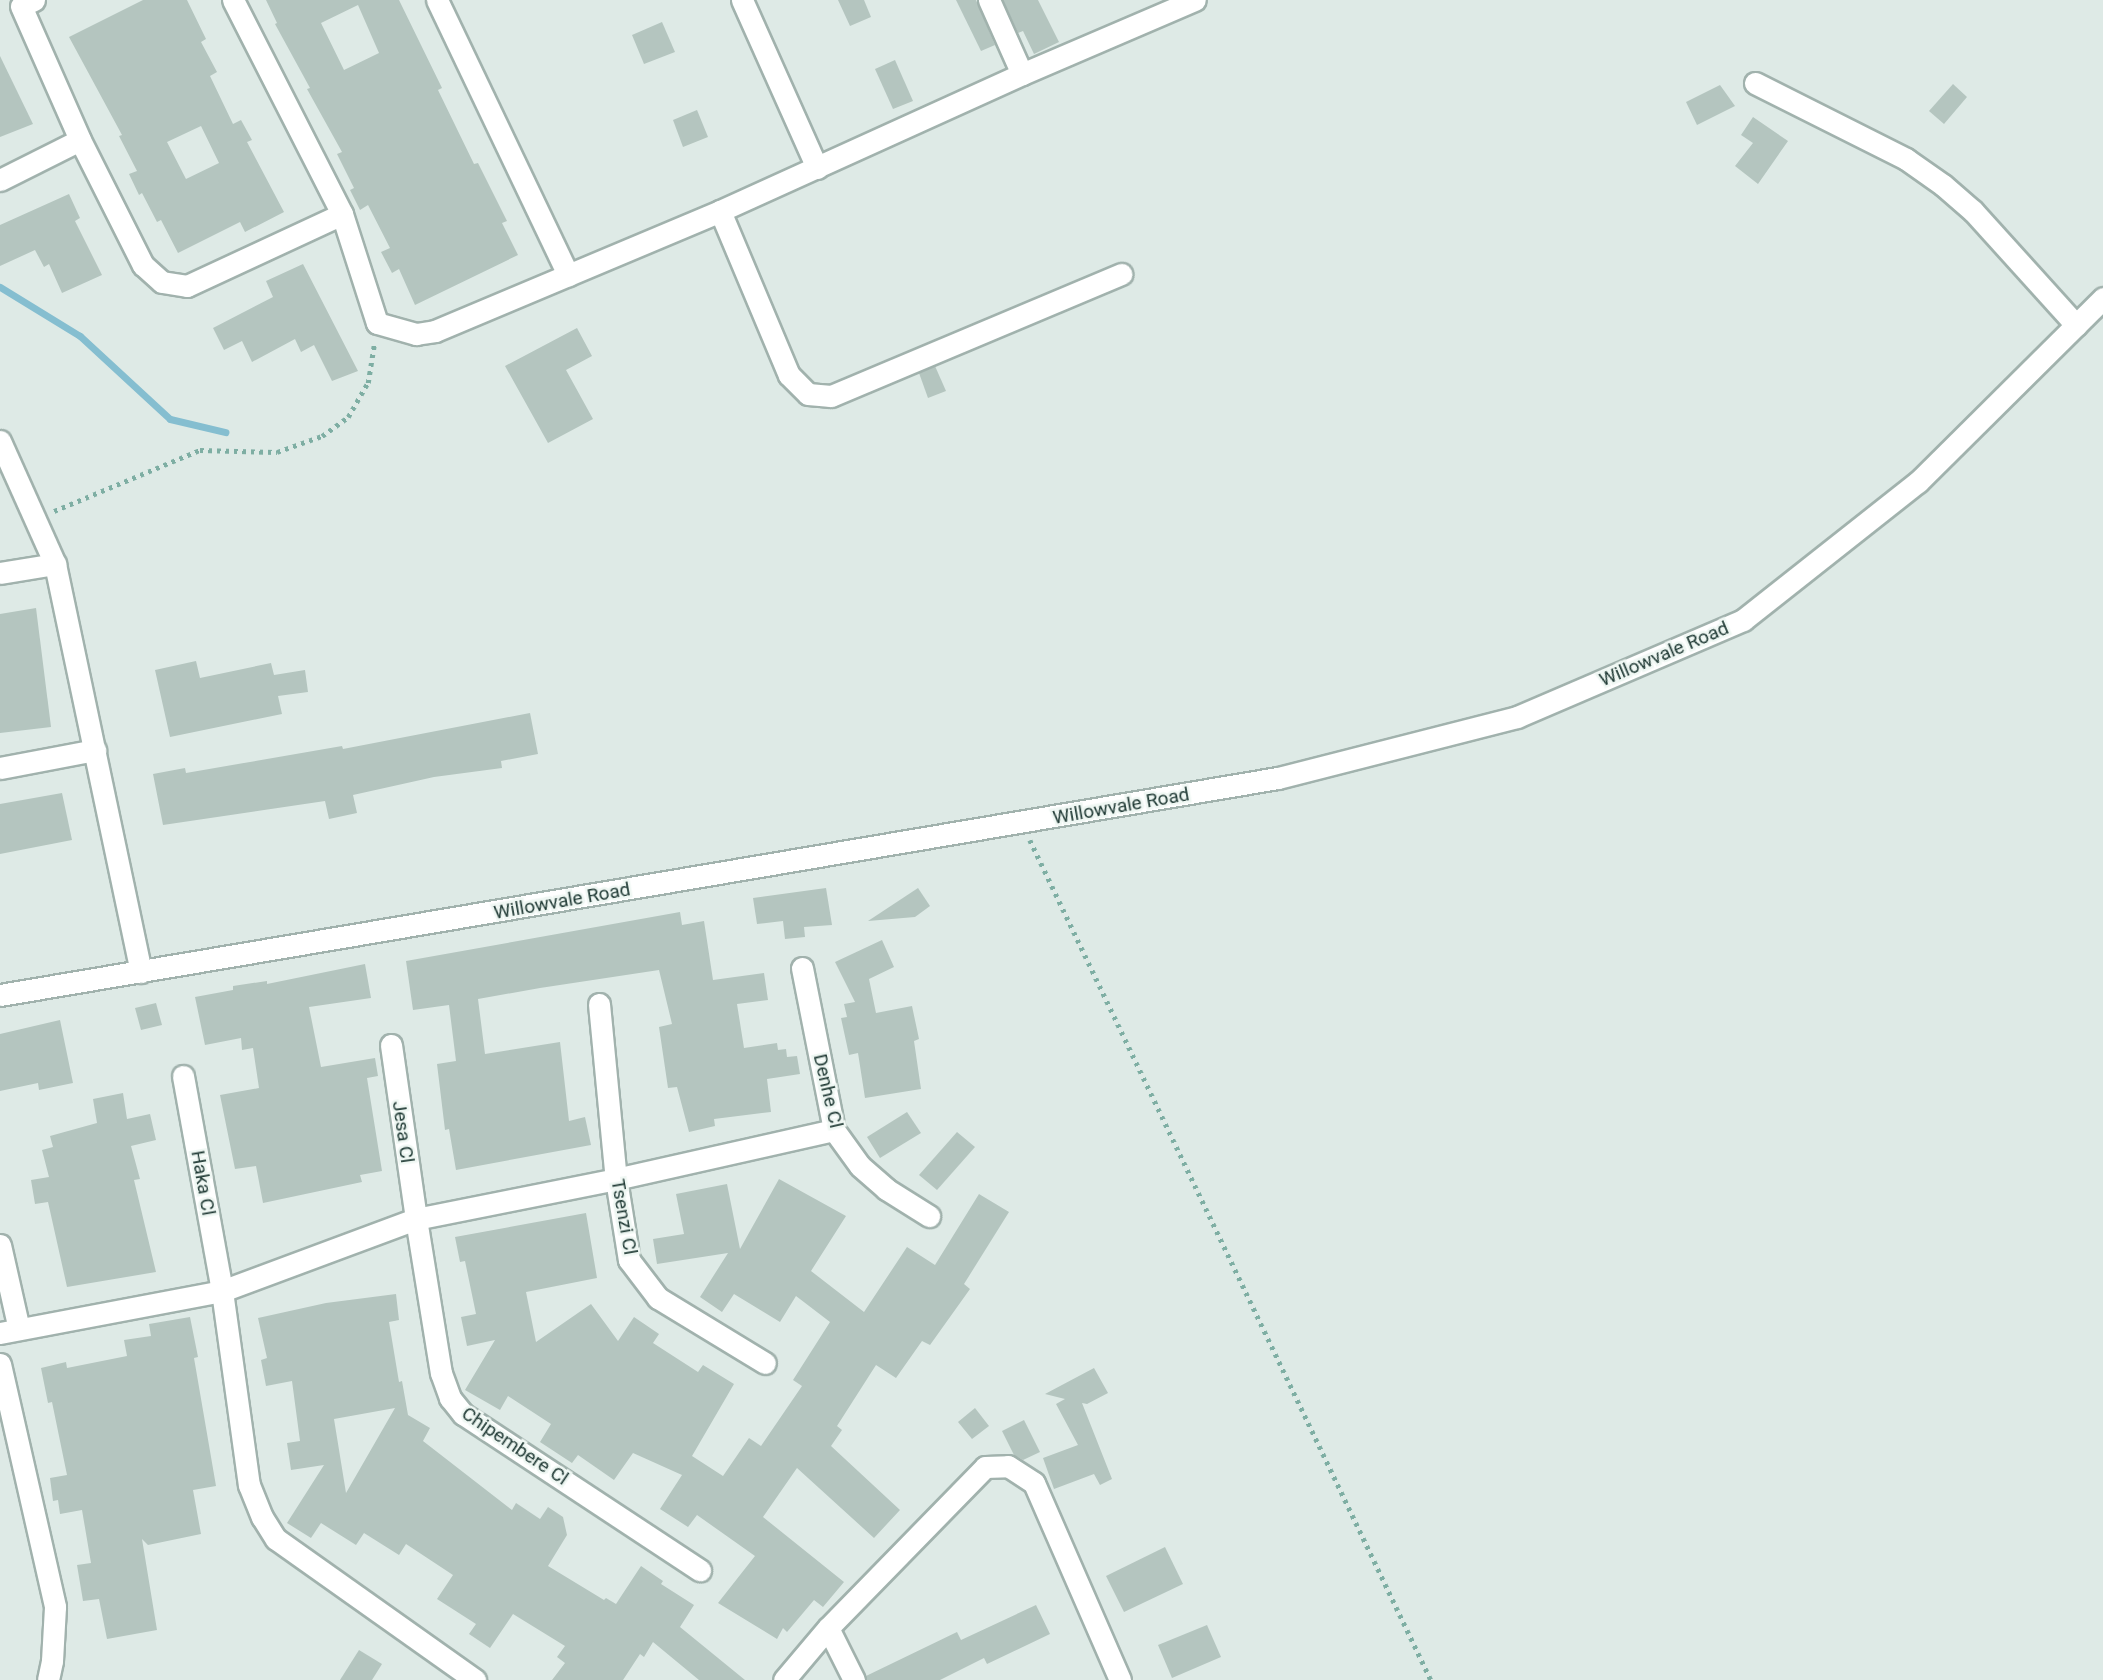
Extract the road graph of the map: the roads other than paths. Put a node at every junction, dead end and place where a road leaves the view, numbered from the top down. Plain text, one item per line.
1 (34, 0) edge
2 (233, 0) edge
3 (437, 0) edge
4 (742, 0) edge
5 (989, 0) edge
6 (1195, 0) edge
7 (1022, 74) junction
8 (1755, 83) dead end
9 (80, 140) junction
10 (817, 168) junction
11 (0, 180) edge
12 (720, 211) junction
13 (342, 214) junction
14 (1121, 274) dead end
15 (568, 275) junction
16 (2103, 298) edge
17 (2076, 325) junction
18 (0, 441) edge
19 (55, 564) junction
20 (0, 573) edge
21 (95, 750) junction
22 (0, 768) edge
23 (802, 968) dead end
24 (141, 972) junction
25 (0, 995) edge
26 (599, 1004) dead end
27 (391, 1045) dead end
28 (183, 1076) dead end
29 (834, 1130) junction
30 (616, 1179) junction
31 (929, 1216) dead end
32 (415, 1219) junction
33 (0, 1245) edge
34 (222, 1291) junction
35 (9, 1331) edge
36 (0, 1363) edge
37 (765, 1363) dead end
38 (700, 1570) dead end
39 (828, 1628) junction
40 (48, 1680) edge
41 (475, 1680) edge
42 (784, 1680) edge
43 (854, 1680) edge
44 (1120, 1680) edge

1 - 9 street
2 - 13 street
3 - 15 street
4 - 10 street
5 - 7 street
6 - 7 street
7 - 10 street
8 - 17 street
9 - 11 street
9 - 13 street
10 - 12 street
12 - 14 street
12 - 15 street
13 - 15 street
16 - 17 street, Willowvale Road
17 - 24 street, Willowvale Road
18 - 19 street
19 - 20 street
19 - 21 street
21 - 22 street
21 - 24 street
23 - 29 street, Denhe Cl
24 - 25 street, Willowvale Road
26 - 30 street, Tsenzi Cl
27 - 32 street, Jesa Cl
28 - 34 street, Haka Cl
29 - 30 street
29 - 31 street, Denhe Cl
30 - 32 street
30 - 37 street, Tsenzi Cl
32 - 34 street
32 - 38 street, Chipembere Cl
33 - 35 street
34 - 35 street
34 - 41 street, Haka Cl
36 - 40 street
39 - 42 street
39 - 43 street
39 - 44 street

